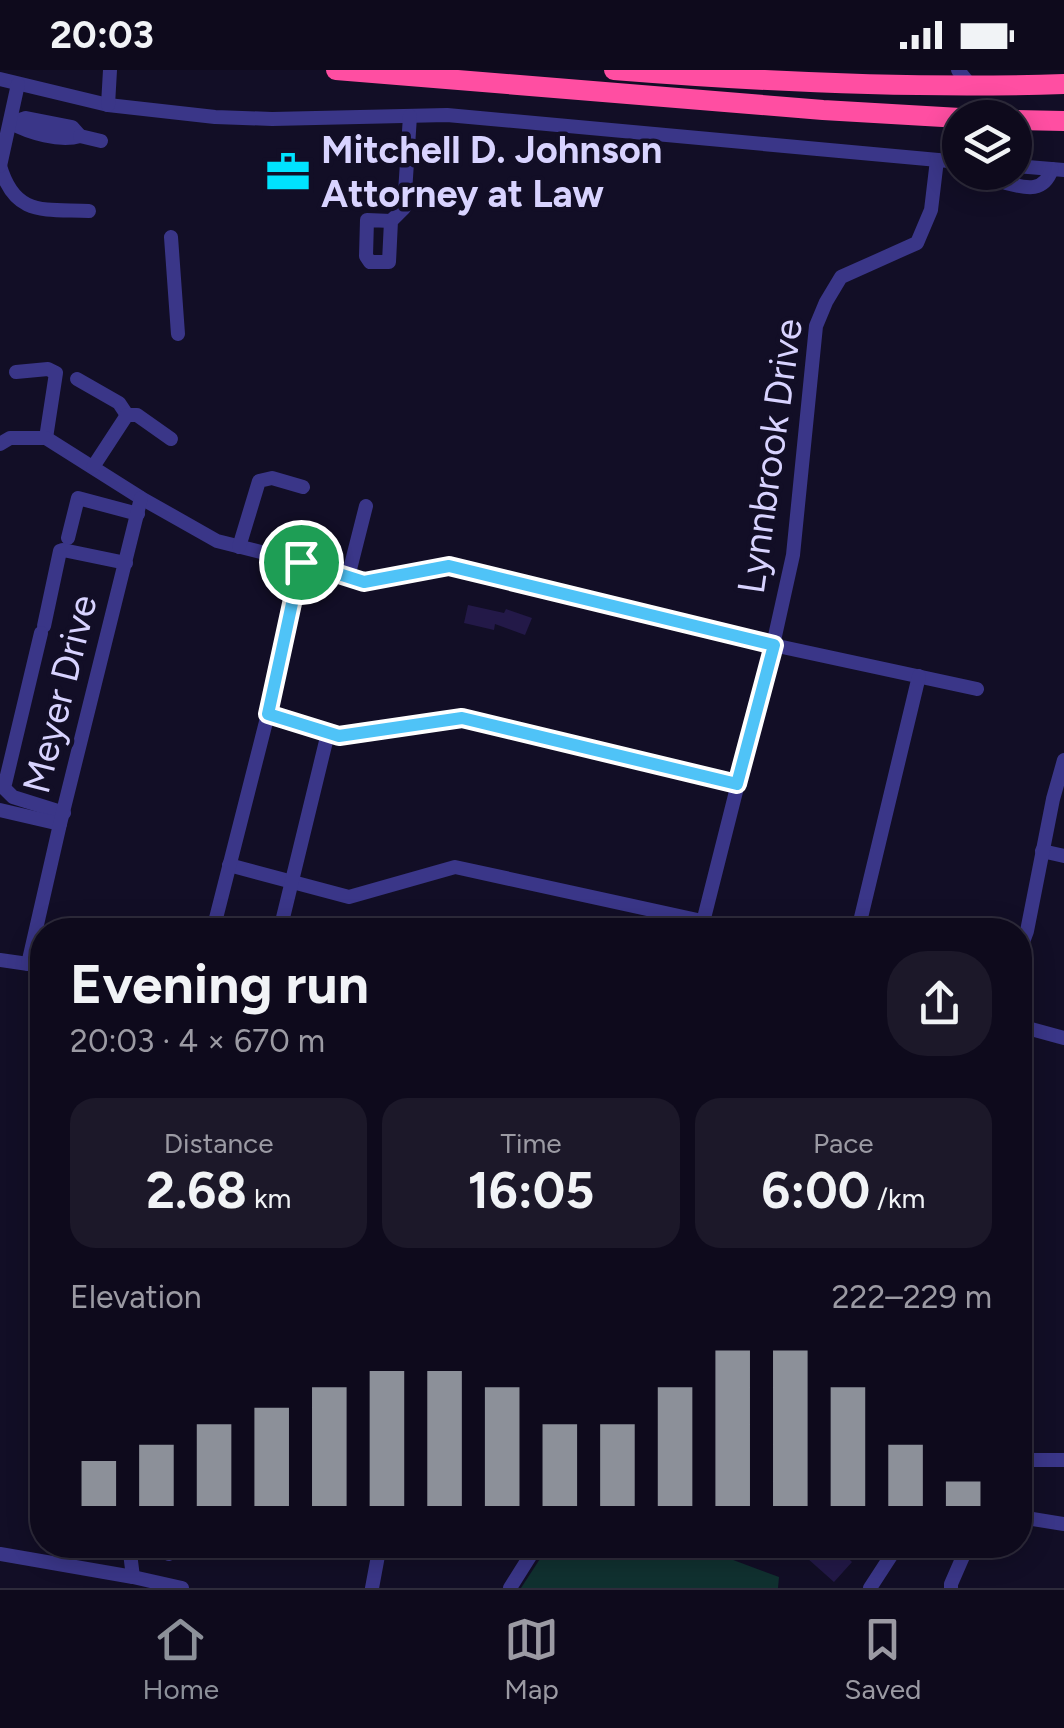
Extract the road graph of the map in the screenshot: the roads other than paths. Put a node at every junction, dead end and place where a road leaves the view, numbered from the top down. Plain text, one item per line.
1 (110, 70) edge
2 (336, 70) edge
3 (614, 70) edge
4 (934, 70) edge
5 (964, 78) edge
6 (0, 79) edge
7 (18, 84) junction
8 (1064, 84) edge
9 (919, 86) junction
10 (108, 106) junction
11 (410, 116) junction
12 (942, 117) edge
13 (1032, 120) edge
14 (1064, 120) edge
15 (11, 122) junction
16 (102, 141) dead end
17 (408, 148) junction
18 (337, 149) dead end
19 (937, 160) junction
20 (942, 160) edge
21 (0, 166) edge
22 (1032, 167) edge
23 (1058, 169) edge
24 (1032, 187) edge
25 (89, 211) dead end
26 (391, 221) dead end
27 (171, 237) dead end
28 (178, 334) dead end
29 (16, 372) dead end
30 (78, 379) dead end
31 (127, 415) junction
32 (46, 438) junction
33 (171, 439) dead end
34 (0, 444) edge
35 (93, 467) junction
36 (303, 488) dead end
37 (142, 498) junction
38 (366, 506) dead end
39 (138, 514) junction
40 (68, 538) dead end
41 (240, 546) junction
42 (301, 562) junction
43 (126, 563) junction
44 (348, 577) junction
45 (774, 645) junction
46 (919, 676) junction
47 (976, 689) dead end
48 (268, 714) junction
49 (328, 733) junction
50 (1064, 760) edge
51 (737, 784) junction
52 (0, 810) edge
53 (62, 818) junction
54 (1042, 851) junction
55 (1064, 856) edge
56 (229, 865) junction
57 (292, 882) junction
58 (44, 918) edge
59 (216, 918) edge
60 (283, 918) edge
61 (672, 918) edge
62 (704, 918) edge
63 (861, 918) edge
64 (1029, 918) edge
65 (0, 960) edge
66 (30, 964) edge
67 (1032, 1029) edge
68 (1064, 1038) edge
69 (1032, 1460) edge
70 (1064, 1460) edge
71 (1032, 1519) edge
72 (1064, 1524) edge
73 (0, 1554) edge
74 (131, 1558) edge
75 (378, 1558) edge
76 (529, 1558) edge
77 (890, 1558) edge
78 (962, 1558) edge
79 (133, 1577) junction
80 (182, 1588) edge
81 (372, 1588) edge
82 (510, 1588) edge
83 (870, 1588) edge
84 (951, 1588) edge

1 - 10 street
2 - 12 highway
3 - 9 highway
4 - 9 street
5 - 8 highway
5 - 9 highway
6 - 7 street
7 - 10 street
7 - 15 street
10 - 11 street
11 - 17 street
11 - 19 street
13 - 14 highway
15 - 16 street
15 - 21 street
17 - 18 street
17 - 26 street
19 - 20 street
19 - 45 street, Lynnbrook Drive
21 - 25 street
22 - 23 street
23 - 24 street
27 - 28 street
29 - 32 street
30 - 31 street
31 - 33 street
31 - 35 street
32 - 34 street
32 - 35 street
35 - 37 street
36 - 41 street
37 - 39 street, Meyer Drive
37 - 41 street
38 - 44 street
39 - 40 street
39 - 43 street, Meyer Drive
41 - 42 street
42 - 44 street
42 - 48 street
43 - 53 street, Meyer Drive
43 - 53 street
44 - 45 street
45 - 46 street
45 - 51 street, Lynnbrook Drive
46 - 47 street
46 - 63 street
48 - 49 street
48 - 56 street
49 - 51 street
49 - 57 street
50 - 54 street
51 - 62 street, Lynnbrook Drive
52 - 53 street
53 - 58 street, Meyer Drive
54 - 55 street
54 - 64 street
56 - 57 street
56 - 59 street
57 - 60 street
57 - 61 street
65 - 66 street
67 - 68 street
69 - 70 street
71 - 72 street
73 - 79 street
74 - 79 street
75 - 81 street
76 - 82 street
77 - 83 street
78 - 84 street
79 - 80 street

